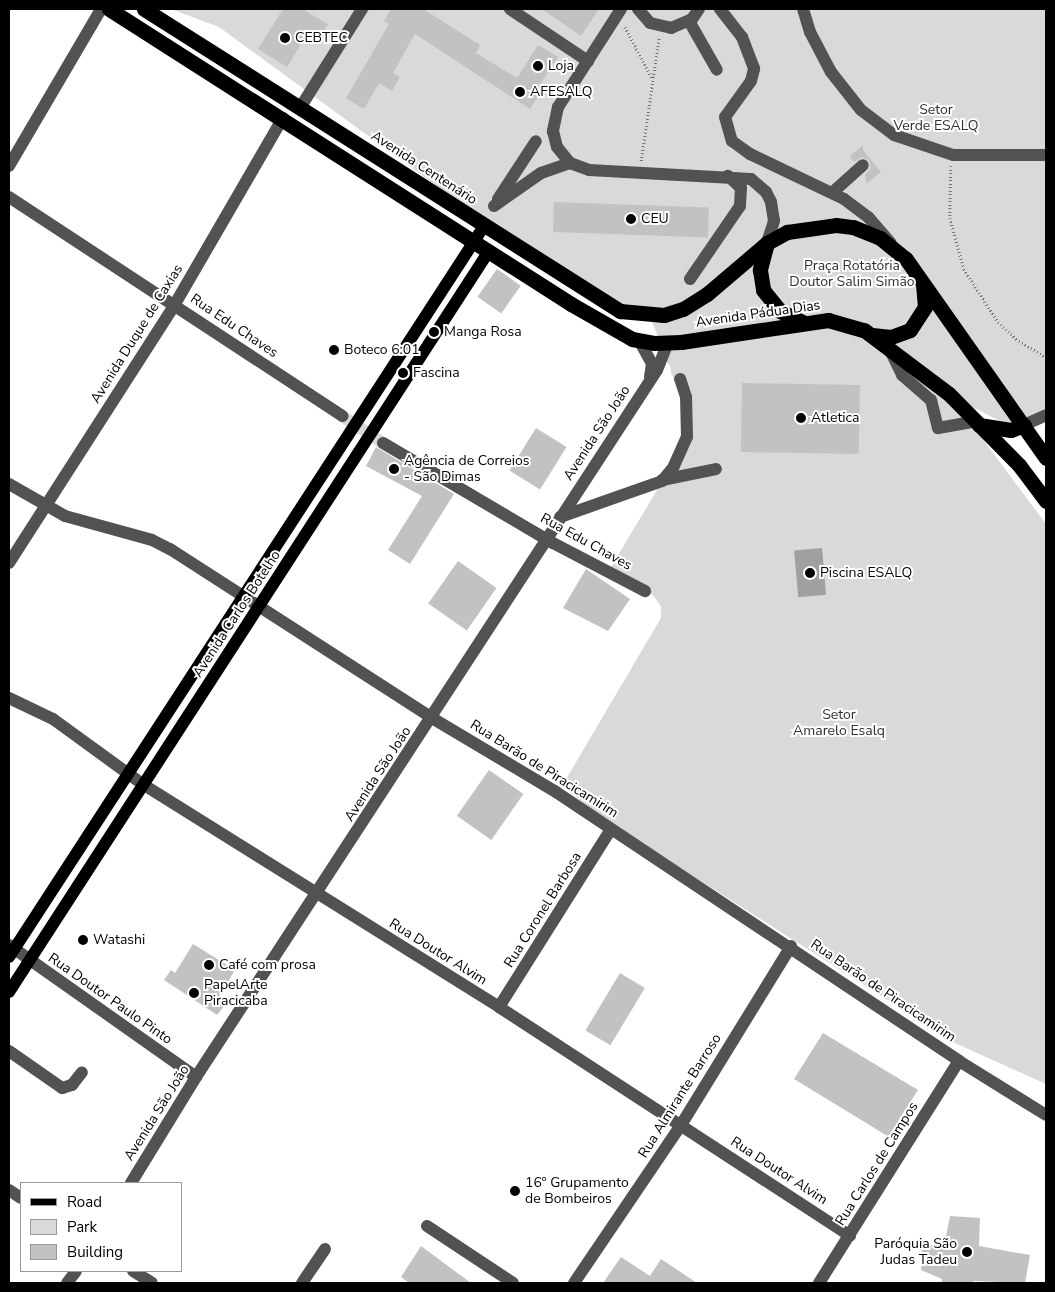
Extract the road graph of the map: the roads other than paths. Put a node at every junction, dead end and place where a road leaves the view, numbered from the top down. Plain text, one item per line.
1 (101, 9) edge
2 (110, 9) edge
3 (144, 9) edge
4 (362, 9) edge
5 (510, 9) edge
6 (638, 9) edge
7 (699, 9) edge
8 (720, 9) edge
9 (803, 9) edge
10 (619, 11) edge
11 (689, 21) junction
12 (588, 61) junction
13 (716, 70) dead end
14 (300, 108) junction
15 (283, 118) junction
16 (536, 141) dead end
17 (1046, 155) edge
18 (755, 156) junction
19 (570, 163) junction
20 (862, 165) dead end
21 (9, 166) edge
22 (728, 176) junction
23 (743, 177) junction
24 (833, 192) junction
25 (9, 197) edge
26 (484, 226) junction
27 (474, 242) junction
28 (767, 243) junction
29 (892, 245) junction
30 (488, 251) junction
31 (690, 279) tunnel mouth
32 (920, 279) junction
33 (696, 302) joint
34 (175, 304) junction
35 (802, 322) junction
36 (864, 330) junction
37 (640, 342) junction
38 (668, 343) junction
39 (889, 348) junction
40 (680, 379) tunnel mouth
41 (649, 380) junction
42 (1046, 415) edge
43 (342, 416) tunnel mouth
44 (978, 423) junction
45 (1024, 425) junction
46 (383, 442) tunnel mouth
47 (1046, 458) edge
48 (716, 469) dead end
49 (662, 481) junction
50 (9, 484) edge
51 (1046, 501) edge
52 (45, 507) junction
53 (560, 518) junction
54 (547, 539) junction
55 (9, 563) edge
56 (645, 591) dead end
57 (242, 597) junction
58 (259, 606) junction
59 (9, 698) edge
60 (432, 718) junction
61 (128, 773) junction
62 (144, 785) junction
63 (611, 829) junction
64 (316, 895) junction
65 (791, 946) junction
66 (10, 950) edge
67 (29, 961) junction
68 (9, 992) edge
69 (499, 1007) junction
70 (9, 1051) edge
71 (959, 1061) junction
72 (82, 1072) dead end
73 (196, 1077) junction
74 (1046, 1115) edge
75 (681, 1124) junction
76 (132, 1182) edge
77 (9, 1190) edge
78 (20, 1197) edge
79 (427, 1226) dead end
80 (850, 1236) junction
81 (325, 1249) dead end
82 (75, 1272) edge
83 (136, 1272) edge
84 (67, 1283) edge
85 (152, 1283) edge
86 (302, 1283) edge
87 (513, 1283) edge
88 (574, 1283) edge
89 (819, 1283) edge

1 - 21 street
2 - 15 highway
3 - 14 highway, Avenida Centenário
4 - 14 street
5 - 12 street
6 - 11 street
7 - 11 street
8 - 18 street
9 - 17 street
10 - 12 street
11 - 13 street
12 - 19 street
14 - 26 highway, Avenida Centenário
15 - 27 highway
15 - 34 street, Avenida Duque de Caxias
16 - 19 street
18 - 23 street
18 - 24 street
19 - 22 street
20 - 24 street
22 - 23 street
22 - 31 street
23 - 28 street
24 - 29 street
25 - 34 street, Rua Edu Chaves
26 - 27 main road, Avenida Carlos Botelho
26 - 33 highway, Avenida Centenário
27 - 30 highway
27 - 57 main road, Avenida Carlos Botelho
28 - 29 highway, Avenida Pádua Dias
28 - 33 highway, Avenida Pádua Dias
28 - 35 highway
29 - 32 highway, Avenida Pádua Dias
30 - 37 highway, Avenida Pádua Dias
30 - 58 main road, Avenida Carlos Botelho
32 - 36 highway
32 - 45 highway, Avenida Pádua Dias
34 - 43 street, Rua Edu Chaves
34 - 52 street, Avenida Duque de Caxias
35 - 36 highway, Avenida Pádua Dias
35 - 38 highway, Avenida Pádua Dias
36 - 39 highway, Avenida Pádua Dias
37 - 38 highway, Avenida Pádua Dias
37 - 41 street, Avenida São João
38 - 41 street, Avenida São João
39 - 44 highway, Avenida Pádua Dias
39 - 44 street
40 - 49 street
41 - 53 street, Avenida São João
42 - 45 street
44 - 45 highway
44 - 51 highway, Avenida Pádua Dias
45 - 47 highway, Avenida Pádua Dias
46 - 54 street, Rua Edu Chaves
48 - 49 street
49 - 53 street
50 - 52 street, Rua Barão de Piracicamirim
52 - 55 street, Avenida Duque de Caxias
52 - 57 street, Rua Barão de Piracicamirim
53 - 54 street, Avenida São João
54 - 56 street, Rua Edu Chaves
54 - 60 street, Avenida São João
57 - 58 street, Rua Barão de Piracicamirim
57 - 61 main road, Avenida Carlos Botelho
58 - 60 street, Rua Barão de Piracicamirim
58 - 62 main road, Avenida Carlos Botelho
59 - 61 street, Rua Doutor Alvim
60 - 63 street, Rua Barão de Piracicamirim
60 - 64 street, Avenida São João
61 - 62 street, Rua Doutor Alvim
61 - 66 main road, Avenida Carlos Botelho
62 - 64 street, Rua Doutor Alvim
62 - 67 main road, Avenida Carlos Botelho
63 - 65 street, Rua Barão de Piracicamirim
63 - 69 street, Rua Coronel Barbosa
64 - 69 street, Rua Doutor Alvim
64 - 73 street, Avenida São João
65 - 71 street, Rua Barão de Piracicamirim
65 - 75 street, Rua Almirante Barroso
66 - 67 street, Rua Doutor Paulo Pinto
67 - 68 main road, Avenida Carlos Botelho
67 - 73 street, Rua Doutor Paulo Pinto
69 - 75 street, Rua Doutor Alvim
70 - 72 street
71 - 74 street, Rua Barão de Piracicamirim
71 - 80 street, Rua Carlos de Campos
73 - 76 street, Avenida São João
75 - 80 street, Rua Doutor Alvim
75 - 88 street, Rua Almirante Barroso
77 - 78 street
79 - 87 street
80 - 89 street, Rua Carlos de Campos
81 - 86 street
82 - 84 street
83 - 85 street

